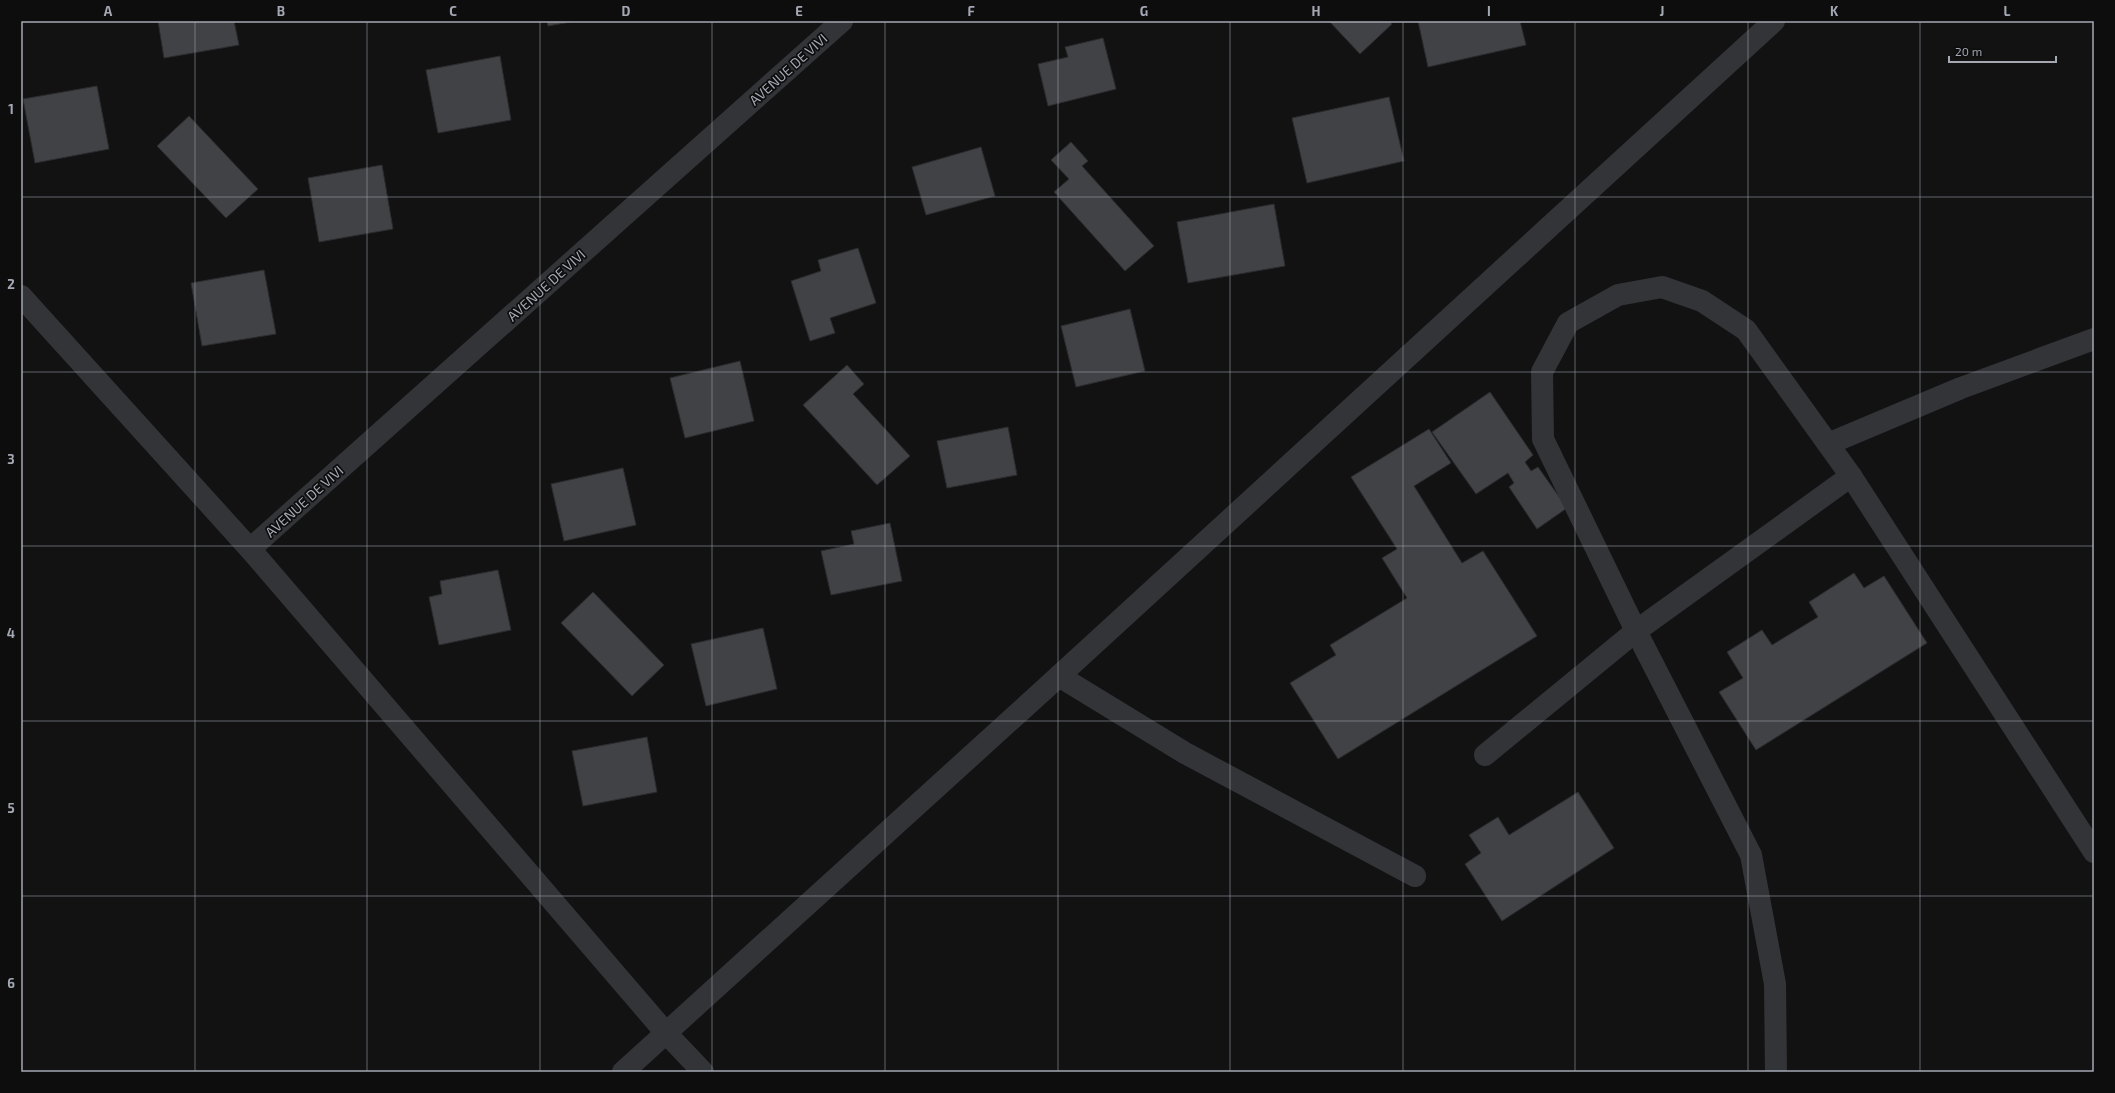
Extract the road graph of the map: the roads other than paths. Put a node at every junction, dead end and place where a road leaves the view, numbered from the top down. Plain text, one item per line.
1 (842, 21) edge
2 (1774, 21) edge
3 (21, 296) edge
4 (2094, 339) edge
5 (1828, 444) junction
6 (1851, 476) junction
7 (250, 549) junction
8 (1636, 631) junction
9 (1059, 676) junction
10 (1485, 755) dead end
11 (2094, 852) edge
12 (1415, 876) dead end
13 (666, 1033) junction
14 (624, 1072) edge
15 (703, 1072) edge
16 (1776, 1072) edge

1 - 7 street, AVENUE DE VIVI
2 - 9 street
3 - 7 street
4 - 5 street
5 - 6 street
5 - 8 street
6 - 8 street
6 - 11 street
7 - 13 street
8 - 10 street
8 - 16 street
9 - 12 street
9 - 13 street
13 - 14 street
13 - 15 street

